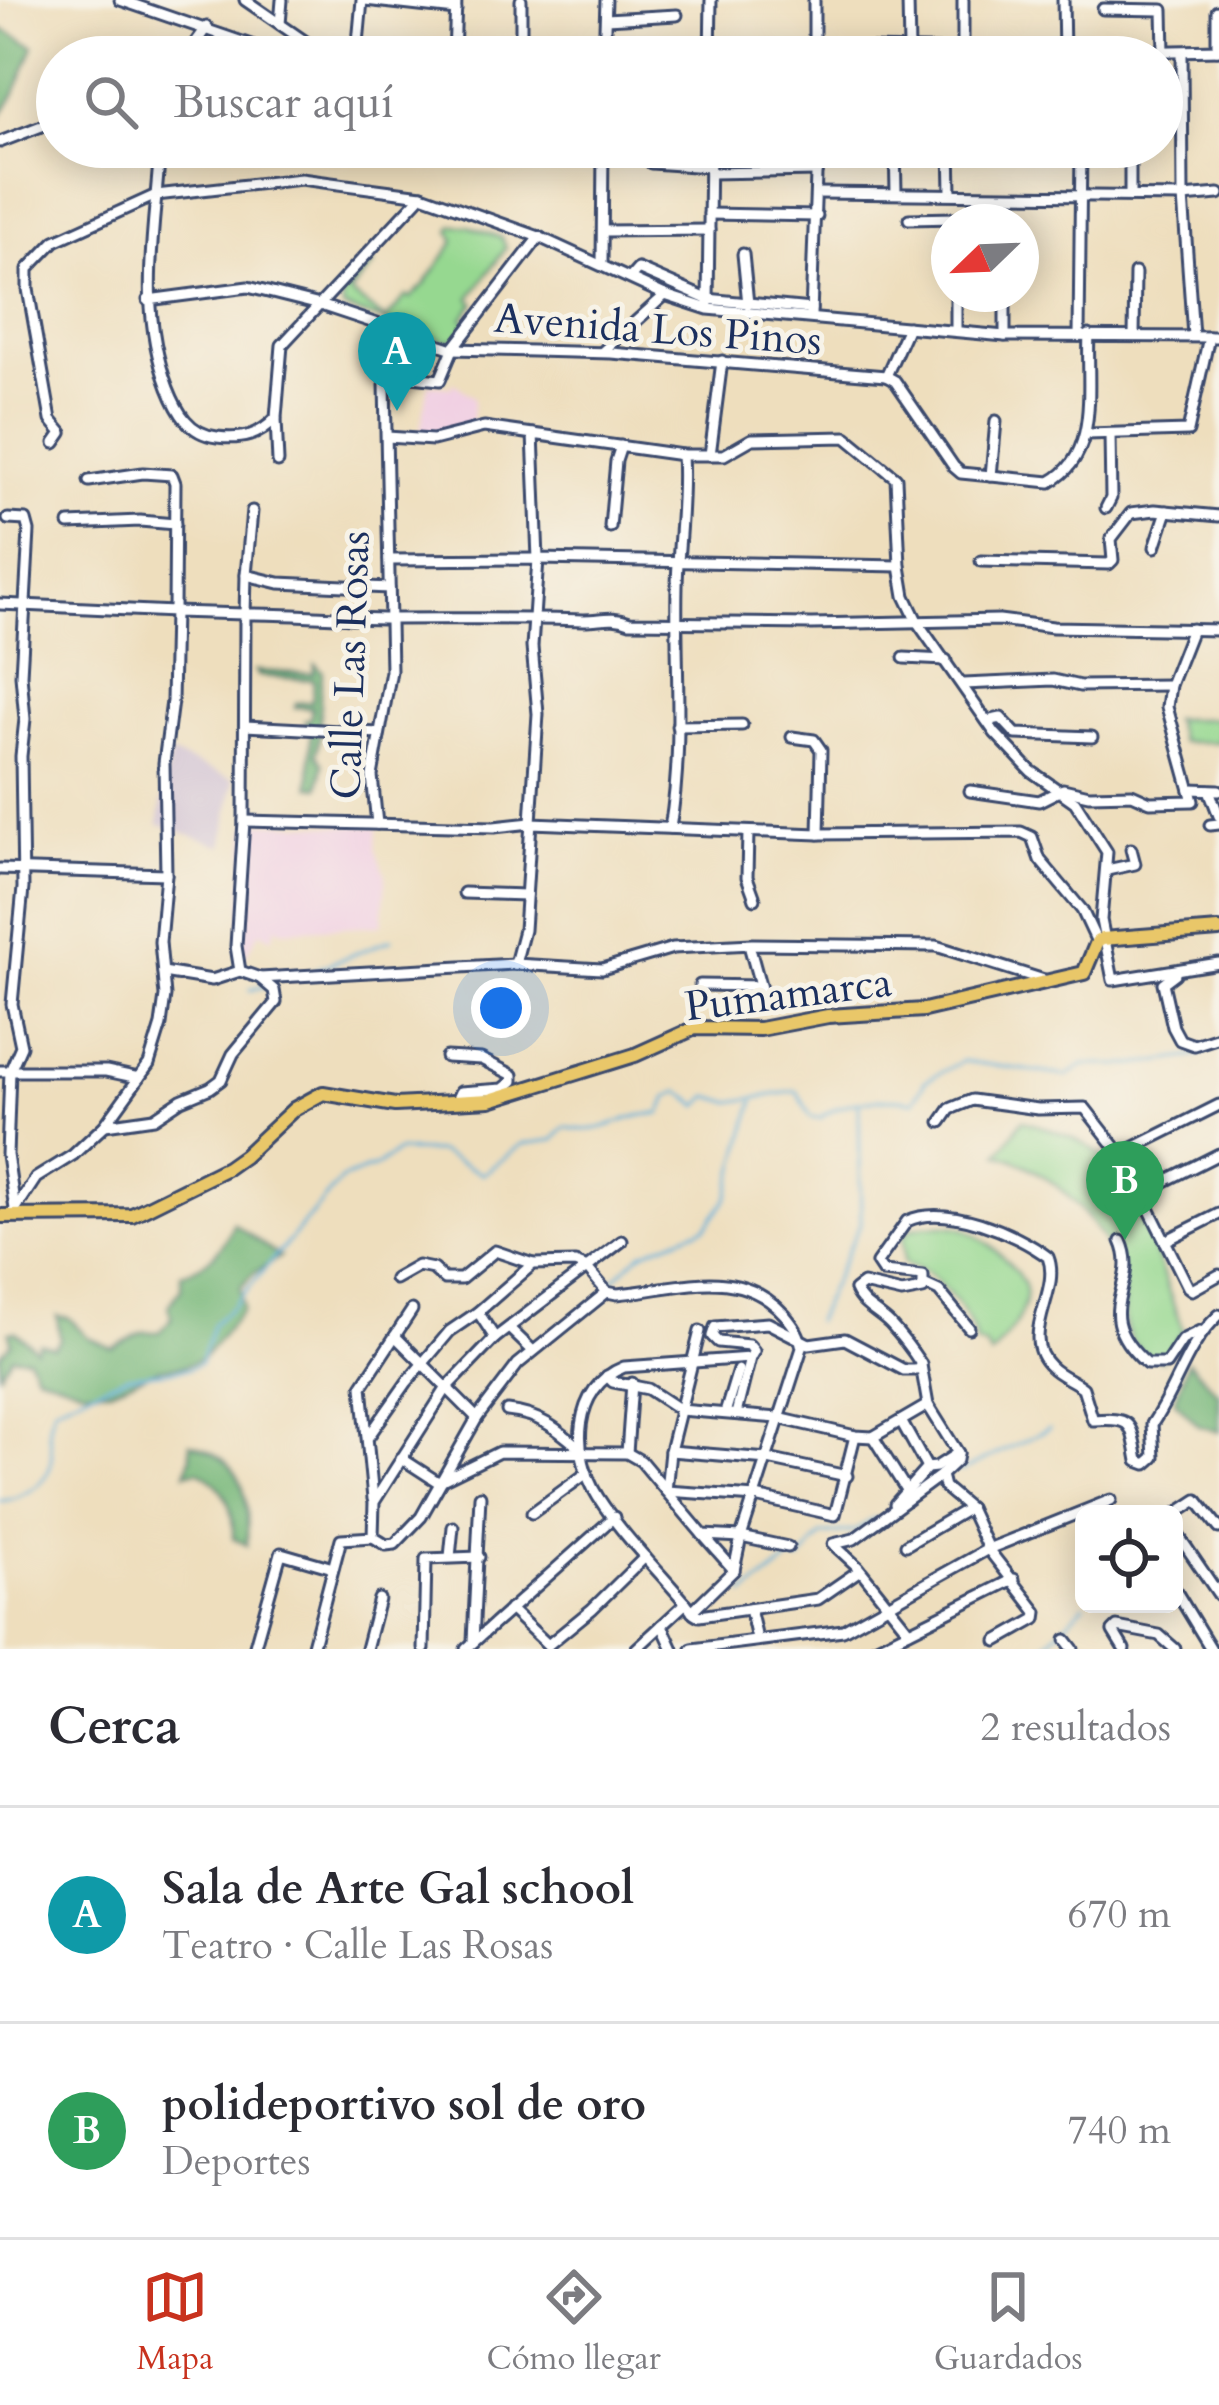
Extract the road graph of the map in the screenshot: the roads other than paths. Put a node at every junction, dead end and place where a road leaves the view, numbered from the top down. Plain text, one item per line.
1 (120, 0) edge
2 (245, 0) edge
3 (282, 0) edge
4 (363, 0) edge
5 (521, 0) edge
6 (606, 0) edge
7 (711, 0) edge
8 (814, 0) edge
9 (906, 0) edge
10 (963, 0) edge
11 (1063, 0) edge
12 (456, 5) edge
13 (1103, 9) dead end
14 (1217, 11) edge
15 (677, 14) dead end
16 (606, 19) junction
17 (280, 24) junction
18 (207, 27) junction
19 (200, 36) edge
20 (230, 36) edge
21 (297, 36) edge
22 (359, 36) edge
23 (455, 36) edge
24 (520, 36) edge
25 (605, 36) edge
26 (710, 36) edge
27 (814, 36) edge
28 (903, 36) edge
29 (963, 36) edge
30 (1064, 36) edge
31 (1164, 36) edge
32 (1218, 50) edge
33 (1183, 53) edge
34 (36, 128) edge
35 (0, 142) edge
36 (158, 168) edge
37 (603, 168) edge
38 (692, 168) edge
39 (896, 168) edge
40 (950, 168) edge
41 (1081, 168) edge
42 (1130, 168) edge
43 (1183, 168) edge
44 (709, 170) junction
45 (817, 171) joint
46 (896, 192) junction
47 (933, 192) junction
48 (951, 192) junction
49 (818, 193) junction
50 (1219, 194) edge
51 (156, 195) junction
52 (422, 195) junction
53 (1080, 196) junction
54 (1130, 196) junction
55 (1183, 197) junction
56 (933, 204) edge
57 (709, 214) junction
58 (817, 216) junction
59 (909, 219) dead end
60 (931, 219) edge
61 (603, 230) junction
62 (709, 230) junction
63 (539, 237) junction
64 (743, 254) dead end
65 (602, 265) junction
66 (1135, 273) dead end
67 (630, 278) junction
68 (665, 296) junction
69 (148, 300) junction
70 (708, 304) junction
71 (748, 304) junction
72 (320, 305) junction
73 (956, 312) edge
74 (1005, 312) edge
75 (811, 315) junction
76 (908, 327) junction
77 (956, 330) junction
78 (1005, 336) junction
79 (1084, 336) junction
80 (1134, 336) junction
81 (1193, 336) junction
82 (1214, 338) edge
83 (453, 349) junction
84 (601, 353) junction
85 (722, 361) junction
86 (886, 376) junction
87 (276, 418) junction
88 (52, 419) dead end
89 (996, 421) dead end
90 (533, 434) junction
91 (1087, 434) junction
92 (1110, 434) junction
93 (387, 437) junction
94 (621, 446) junction
95 (682, 455) junction
96 (710, 455) junction
97 (278, 462) dead end
98 (991, 476) junction
99 (89, 481) dead end
100 (1106, 508) dead end
101 (252, 511) dead end
102 (1167, 511) junction
103 (1219, 515) edge
104 (8, 519) dead end
105 (69, 524) dead end
106 (176, 524) junction
107 (610, 526) dead end
108 (1155, 548) dead end
109 (538, 559) junction
110 (389, 560) junction
111 (679, 560) junction
112 (981, 561) dead end
113 (900, 566) junction
114 (246, 575) junction
115 (389, 588) junction
116 (0, 604) edge
117 (27, 607) junction
118 (174, 612) junction
119 (245, 614) junction
120 (535, 617) junction
121 (390, 620) junction
122 (680, 621) junction
123 (918, 622) junction
124 (1192, 629) junction
125 (1219, 630) edge
126 (904, 658) dead end
127 (946, 660) junction
128 (964, 684) junction
129 (1170, 685) junction
130 (987, 721) junction
131 (742, 725) dead end
132 (245, 726) junction
133 (677, 726) junction
134 (379, 733) junction
135 (792, 737) dead end
136 (1092, 737) dead end
137 (1190, 789) junction
138 (1214, 790) edge
139 (970, 791) dead end
140 (1058, 791) junction
141 (244, 821) junction
142 (1216, 822) edge
143 (377, 824) junction
144 (531, 824) junction
145 (670, 828) junction
146 (748, 832) junction
147 (819, 834) junction
148 (1131, 849) dead end
149 (0, 869) edge
150 (22, 870) junction
151 (1107, 870) junction
152 (166, 874) junction
153 (464, 893) dead end
154 (526, 895) junction
155 (755, 899) dead end
156 (1219, 930) edge
157 (1100, 940) junction
158 (749, 945) junction
159 (0, 956) edge
160 (16, 957) junction
161 (515, 964) junction
162 (1219, 964) edge
163 (240, 970) junction
164 (1179, 971) junction
165 (163, 972) junction
166 (260, 978) junction
167 (1046, 980) junction
168 (700, 985) dead end
169 (760, 986) junction
170 (765, 1004) dead end
171 (1219, 1037) edge
172 (446, 1057) dead end
173 (5, 1071) edge
174 (139, 1078) junction
175 (456, 1101) junction
176 (1219, 1105) edge
177 (940, 1122) dead end
178 (105, 1125) junction
179 (1121, 1154) junction
180 (1219, 1154) edge
181 (4, 1155) edge
182 (1141, 1193) junction
183 (8, 1214) edge
184 (1219, 1214) edge
185 (622, 1241) dead end
186 (1121, 1241) dead end
187 (1165, 1241) junction
188 (533, 1264) junction
189 (587, 1268) junction
190 (1219, 1275) edge
191 (394, 1279) dead end
192 (926, 1285) junction
193 (607, 1292) junction
194 (412, 1310) dead end
195 (478, 1312) junction
196 (1219, 1316) edge
197 (509, 1328) junction
198 (969, 1328) dead end
199 (700, 1331) dead end
200 (1200, 1331) junction
201 (395, 1336) junction
202 (495, 1338) junction
203 (801, 1340) junction
204 (532, 1351) junction
205 (750, 1358) junction
206 (692, 1363) junction
207 (421, 1364) junction
208 (921, 1366) junction
209 (738, 1370) dead end
210 (608, 1376) junction
211 (632, 1383) junction
212 (446, 1389) junction
213 (928, 1405) junction
214 (680, 1410) junction
215 (507, 1412) dead end
216 (730, 1413) junction
217 (477, 1418) junction
218 (778, 1418) junction
219 (902, 1421) junction
220 (369, 1436) junction
221 (855, 1436) junction
222 (873, 1437) junction
223 (583, 1451) junction
224 (670, 1451) junction
225 (627, 1453) junction
226 (958, 1453) junction
227 (401, 1458) junction
228 (768, 1459) junction
229 (370, 1462) junction
230 (927, 1468) junction
231 (392, 1473) junction
232 (587, 1473) junction
233 (941, 1475) junction
234 (847, 1476) junction
235 (438, 1482) junction
236 (905, 1488) junction
237 (666, 1491) junction
238 (479, 1496) dead end
239 (756, 1497) junction
240 (1111, 1499) dead end
241 (374, 1502) junction
242 (969, 1508) junction
243 (1183, 1509) edge
244 (532, 1513) dead end
245 (890, 1514) junction
246 (614, 1517) junction
247 (453, 1527) dead end
248 (1219, 1528) edge
249 (703, 1534) junction
250 (374, 1537) junction
251 (741, 1537) junction
252 (1183, 1542) edge
253 (906, 1545) dead end
254 (788, 1547) dead end
255 (988, 1550) junction
256 (450, 1557) junction
257 (478, 1557) junction
258 (645, 1558) junction
259 (333, 1568) junction
260 (734, 1570) junction
261 (860, 1570) junction
262 (1014, 1579) junction
263 (1219, 1595) edge
264 (379, 1599) dead end
265 (1183, 1603) edge
266 (888, 1605) junction
267 (689, 1607) junction
268 (510, 1609) junction
269 (750, 1609) junction
270 (662, 1625) junction
271 (909, 1631) junction
272 (757, 1639) junction
273 (997, 1640) dead end
274 (468, 1647) edge
275 (550, 1648) edge
276 (254, 1649) edge
277 (312, 1649) edge
278 (366, 1649) edge
279 (424, 1649) edge
280 (636, 1649) edge
281 (673, 1649) edge
282 (692, 1649) edge
283 (873, 1649) edge
284 (1124, 1649) edge
285 (1175, 1649) edge
286 (1211, 1649) edge

1 - 18 street
2 - 17 street
3 - 17 street
4 - 12 street
4 - 22 street
5 - 24 street
6 - 16 street
7 - 26 street
8 - 27 street
9 - 28 street
10 - 29 street
11 - 30 street
12 - 23 street
13 - 31 street
14 - 32 street
15 - 16 street
16 - 25 street
17 - 21 street
18 - 19 street
18 - 20 street
32 - 33 street
34 - 35 street
36 - 51 street
37 - 61 street
38 - 44 street
39 - 46 street
40 - 48 street
41 - 53 street
42 - 54 street
43 - 55 street
44 - 45 street
44 - 57 street
45 - 49 street
46 - 47 street
46 - 49 street
47 - 48 street
47 - 56 street
48 - 53 street
49 - 58 street
50 - 55 street
51 - 52 street
51 - 69 street
51 - 88 street
52 - 63 street
52 - 72 street
53 - 54 street
53 - 79 street
54 - 55 street
55 - 81 street
57 - 58 street
57 - 62 street
58 - 75 street
59 - 60 street
61 - 62 street
61 - 65 street
62 - 70 street
63 - 65 street
63 - 83 street, Calle Las Rosas
64 - 71 street
65 - 67 street
66 - 80 street
67 - 68 street
67 - 70 street
68 - 70 street
68 - 84 street
69 - 72 street, Avenida Los Pinos
69 - 87 street
70 - 71 street
70 - 75 street
71 - 75 street
72 - 83 street, Avenida Los Pinos
72 - 87 street
73 - 77 street
74 - 78 street
75 - 76 street
76 - 77 street
76 - 86 street
77 - 78 street
78 - 79 street
79 - 80 street
79 - 91 street
80 - 81 street
81 - 82 street
82 - 92 street
83 - 84 street, Avenida Los Pinos
83 - 93 street, Calle Las Rosas
84 - 85 street, Avenida Los Pinos
85 - 86 street, Avenida Los Pinos
85 - 96 street
86 - 98 street
87 - 97 street
89 - 98 street
90 - 93 street
90 - 94 street
90 - 109 street
91 - 92 street
91 - 98 street
92 - 100 street
93 - 110 street, Calle Las Rosas
94 - 95 street
94 - 107 street
95 - 96 street
95 - 111 street
96 - 113 street
99 - 106 street
101 - 114 street
102 - 103 street
102 - 108 street
102 - 112 street
104 - 117 street
105 - 106 street
106 - 118 street
109 - 110 street
109 - 111 street
109 - 120 street
110 - 115 street, Calle Las Rosas
111 - 113 street
111 - 122 street
113 - 123 street
114 - 115 street
114 - 119 street
115 - 121 street, Calle Las Rosas
116 - 117 street
117 - 118 street
117 - 150 street
118 - 119 street
118 - 152 street
119 - 121 street
119 - 132 street
120 - 121 street
120 - 122 street
120 - 144 street
121 - 134 street, Calle Las Rosas
122 - 123 street
122 - 133 street
123 - 124 street
123 - 127 street
124 - 125 street
124 - 129 street
126 - 127 street
127 - 128 street
128 - 129 street
128 - 130 street
129 - 137 street
130 - 136 street
130 - 140 street
131 - 133 street
132 - 134 street
132 - 141 street
133 - 145 street
134 - 143 street, Calle Las Rosas
135 - 147 street
137 - 138 street
137 - 140 street
138 - 142 street
139 - 140 street
140 - 151 street
141 - 143 street
141 - 163 street
143 - 144 street
144 - 145 street
144 - 154 street
145 - 146 street
146 - 147 street
146 - 155 street
147 - 157 street
148 - 151 street
149 - 150 street
150 - 152 street
150 - 160 street
151 - 157 street
152 - 165 street
153 - 154 street
154 - 161 street
156 - 157 main road
157 - 164 street
157 - 167 main road, Pumamarca
158 - 161 street
158 - 167 street
158 - 169 street
159 - 160 street
160 - 173 street
161 - 166 street
162 - 164 street
163 - 165 street
163 - 166 street
164 - 171 street
165 - 174 street
166 - 178 street
167 - 175 main road, Pumamarca
168 - 169 street
169 - 170 street
172 - 175 street
173 - 174 street
173 - 181 street
174 - 178 street
175 - 183 main road, Pumamarca
176 - 179 street
177 - 179 street
178 - 183 street
179 - 182 street
180 - 182 street
181 - 183 street
182 - 187 street
184 - 187 street
185 - 189 street
186 - 200 street
187 - 190 street
188 - 189 street
188 - 191 street
188 - 195 street
189 - 193 street
189 - 197 street
192 - 198 street
192 - 200 street
192 - 208 street
193 - 203 street
193 - 204 street
194 - 201 street
195 - 202 street
195 - 207 street
196 - 200 street
197 - 202 street
197 - 204 street
199 - 206 street
201 - 207 street
201 - 220 street
202 - 212 street
203 - 205 street
203 - 208 street
203 - 218 street
204 - 217 street
205 - 206 street
205 - 216 street
206 - 210 street
206 - 214 street
207 - 212 street
207 - 220 street
208 - 213 street
209 - 216 street
210 - 211 street
210 - 223 street
211 - 214 street
211 - 225 street
212 - 217 street
212 - 227 street
213 - 219 street
213 - 226 street
214 - 216 street
214 - 224 street
215 - 223 street
216 - 218 street
217 - 235 street
218 - 221 street
218 - 228 street
219 - 222 street
219 - 230 street
220 - 229 street
221 - 222 street
221 - 234 street
222 - 236 street
223 - 225 street
223 - 232 street
223 - 235 street
224 - 228 street
224 - 237 street
225 - 237 street
226 - 230 street
226 - 233 street
227 - 231 street
227 - 235 street
228 - 234 street
228 - 239 street
229 - 231 street
229 - 241 street
230 - 236 street
231 - 241 street
232 - 244 street
232 - 246 street
233 - 242 street
233 - 245 street
234 - 239 street
235 - 250 street
236 - 245 street
237 - 239 street
237 - 249 street
238 - 257 street
239 - 251 street
240 - 255 street
241 - 250 street
242 - 253 street
242 - 255 street
243 - 248 street
245 - 261 street
246 - 258 street
246 - 268 street
247 - 256 street
249 - 251 street
249 - 260 street
250 - 259 street
251 - 254 street
251 - 260 street
252 - 263 street
255 - 262 street
255 - 266 street
256 - 257 street
256 - 279 street
257 - 274 street
258 - 267 street
258 - 275 street
259 - 276 street
259 - 277 street
260 - 267 street
261 - 266 street
261 - 269 street
262 - 271 street
262 - 273 street
264 - 278 street
265 - 286 street
266 - 271 street
266 - 272 street
267 - 269 street
267 - 270 street
268 - 274 street
268 - 275 street
269 - 272 street
270 - 280 street
270 - 281 street
271 - 283 street
272 - 282 street
284 - 285 street

